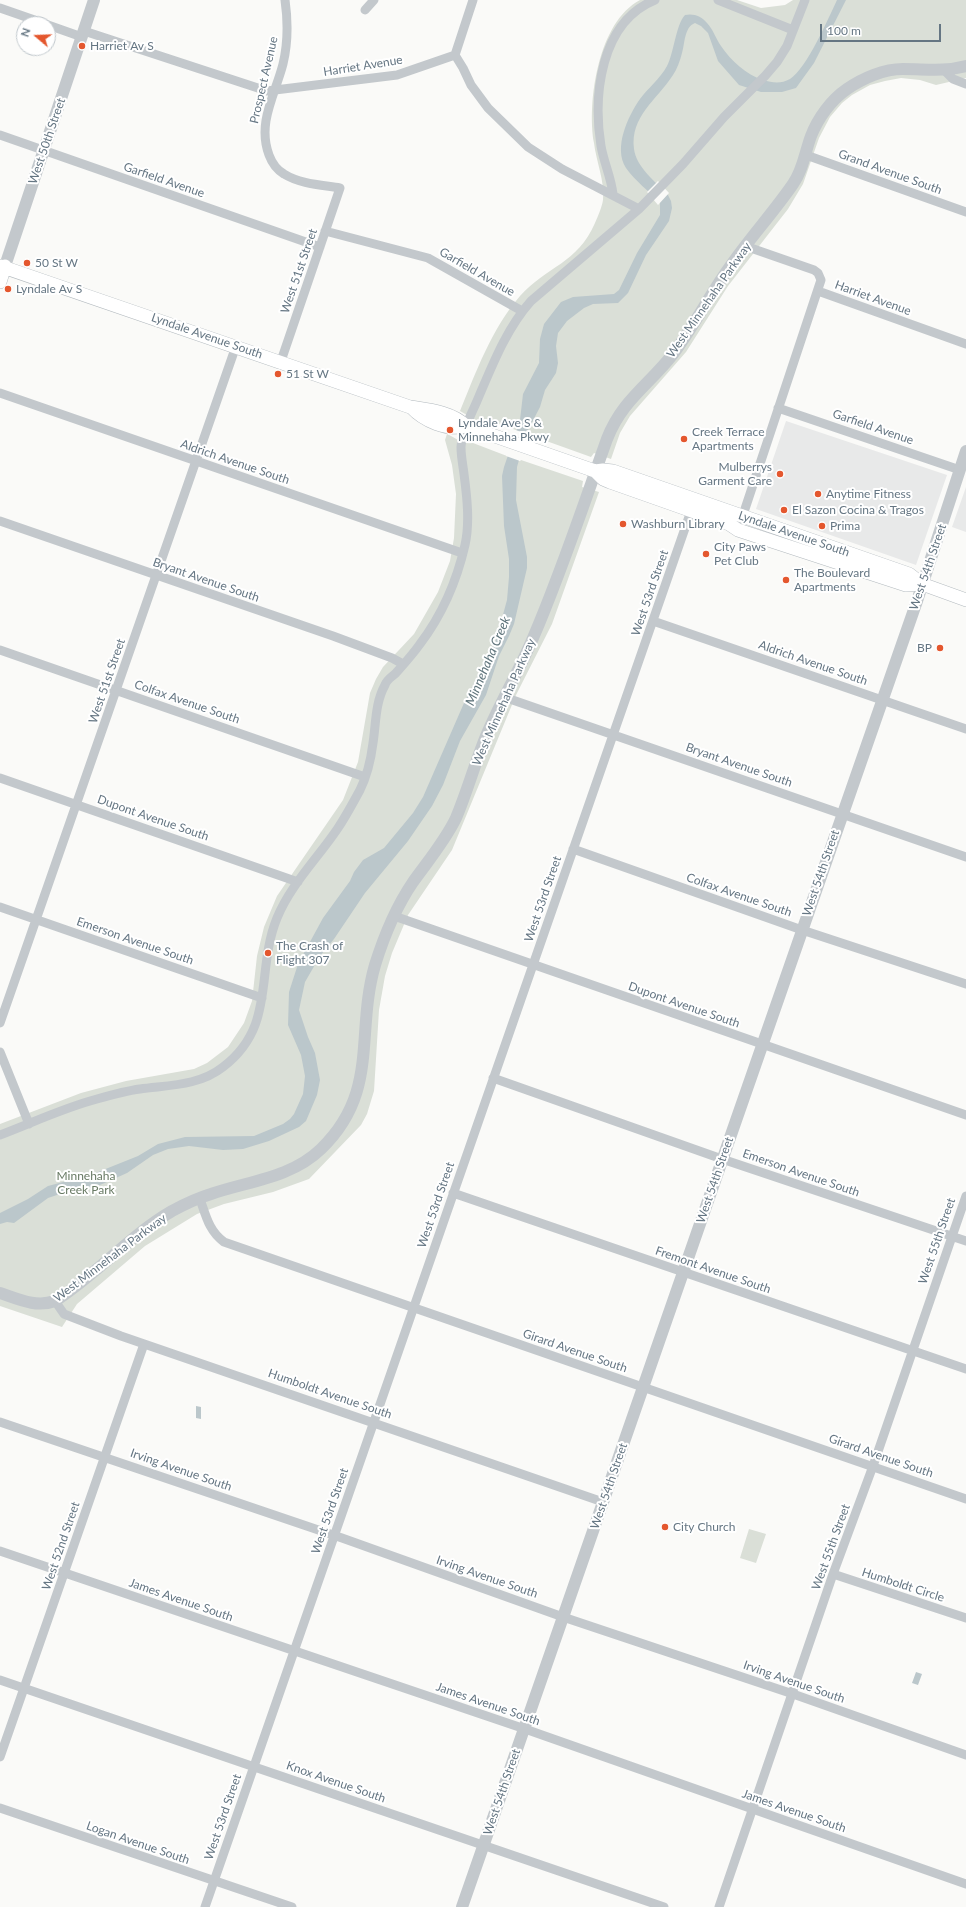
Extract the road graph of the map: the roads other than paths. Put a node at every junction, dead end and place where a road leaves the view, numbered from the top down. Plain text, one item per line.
1 (94, 0) edge
2 (286, 0) edge
3 (374, 0) edge
4 (473, 0) edge
5 (719, 0) edge
6 (805, 0) edge
7 (650, 1) edge
8 (0, 8) edge
9 (365, 10) dead end
10 (24, 16) edge
11 (56, 26) edge
12 (793, 30) junction
13 (83, 34) junction
14 (455, 55) junction
15 (966, 66) edge
16 (945, 71) junction
17 (966, 84) edge
18 (275, 91) junction
19 (0, 135) edge
20 (44, 150) junction
21 (806, 155) junction
22 (340, 188) joint
23 (613, 194) junction
24 (639, 209) junction
25 (966, 212) edge
26 (325, 231) junction
27 (745, 246) junction
28 (320, 247) junction
29 (2, 265) edge
30 (0, 282) edge
31 (818, 291) junction
32 (522, 311) junction
33 (966, 344) edge
34 (236, 346) junction
35 (281, 362) junction
36 (0, 393) edge
37 (778, 408) junction
38 (466, 426) junction
39 (966, 451) edge
40 (197, 461) junction
41 (960, 470) junction
42 (595, 471) junction
43 (691, 511) junction
44 (743, 516) junction
45 (0, 521) edge
46 (738, 530) junction
47 (462, 553) junction
48 (156, 576) junction
49 (922, 584) junction
50 (966, 600) edge
51 (653, 621) junction
52 (0, 650) edge
53 (403, 664) junction
54 (116, 690) junction
55 (504, 697) junction
56 (882, 700) junction
57 (966, 729) edge
58 (614, 734) junction
59 (365, 777) junction
60 (0, 778) edge
61 (76, 804) junction
62 (842, 814) junction
63 (573, 849) junction
64 (966, 857) edge
65 (298, 882) junction
66 (0, 907) edge
67 (394, 916) junction
68 (36, 920) junction
69 (802, 930) junction
70 (533, 965) junction
71 (966, 984) edge
72 (262, 998) junction
73 (0, 1023) edge
74 (762, 1045) junction
75 (0, 1053) edge
76 (493, 1078) junction
77 (966, 1115) edge
78 (29, 1124) junction
79 (0, 1135) edge
80 (722, 1159) junction
81 (453, 1193) junction
82 (966, 1196) edge
83 (200, 1199) junction
84 (952, 1237) junction
85 (966, 1242) edge
86 (683, 1273) junction
87 (0, 1293) edge
88 (55, 1301) junction
89 (414, 1308) junction
90 (144, 1344) junction
91 (912, 1350) junction
92 (966, 1369) edge
93 (642, 1388) junction
94 (0, 1422) edge
95 (374, 1422) junction
96 (105, 1457) junction
97 (873, 1466) junction
98 (966, 1499) edge
99 (603, 1502) junction
100 (334, 1536) junction
101 (0, 1551) edge
102 (65, 1573) junction
103 (833, 1574) junction
104 (564, 1617) junction
105 (966, 1618) edge
106 (295, 1651) junction
107 (0, 1680) edge
108 (24, 1688) junction
109 (793, 1694) junction
110 (525, 1729) junction
111 (966, 1755) edge
112 (0, 1757) edge
113 (253, 1766) junction
114 (0, 1808) edge
115 (754, 1809) junction
116 (484, 1845) junction
117 (214, 1881) junction
118 (966, 1884) edge
119 (205, 1907) edge
120 (292, 1907) edge
121 (462, 1907) edge
122 (664, 1907) edge
123 (719, 1907) edge

1 - 13 street, West 50th Street
2 - 18 street, Prospect Avenue
3 - 9 street
4 - 14 street
5 - 12 street
6 - 12 street
7 - 23 street
8 - 10 street, Harriet Avenue
11 - 13 street, Harriet Avenue
12 - 24 street
13 - 18 street, Harriet Avenue
13 - 20 street, West 50th Street
14 - 18 street, Harriet Avenue
14 - 23 street
15 - 16 street, West Minnehaha Parkway
16 - 17 street
16 - 21 street, West Minnehaha Parkway
18 - 22 street, Prospect Avenue
19 - 20 street, Garfield Avenue
20 - 28 street, Garfield Avenue
20 - 29 street, West 50th Street
21 - 25 street, Grand Avenue South
21 - 27 street, West Minnehaha Parkway
22 - 26 street, West 51st Street
23 - 24 street
24 - 32 street
26 - 28 street, West 51st Street
26 - 32 street, Garfield Avenue
27 - 31 street, Harriet Avenue
27 - 42 street, West Minnehaha Parkway
28 - 35 street, West 51st Street
29 - 30 main road, West 50th Street
29 - 34 main road, Lyndale Avenue South
31 - 33 street, Harriet Avenue
31 - 37 street
32 - 38 street
34 - 35 main road, Lyndale Avenue South
34 - 40 street, West 51st Street
35 - 38 main road, Lyndale Avenue South
36 - 40 street, Aldrich Avenue South
37 - 41 street, Garfield Avenue
37 - 44 street
38 - 42 main road, Lyndale Avenue South
38 - 47 street
39 - 41 street, West 54th Street
40 - 47 street, Aldrich Avenue South
40 - 48 street, West 51st Street
41 - 49 street, West 54th Street
42 - 43 main road, Lyndale Avenue South
42 - 44 main road, Lyndale Avenue South
42 - 55 street, West Minnehaha Parkway
43 - 46 main road, Lyndale Avenue South
43 - 51 street, West 53rd Street
44 - 46 street
44 - 49 main road, Lyndale Avenue South
45 - 48 street, Bryant Avenue South
46 - 49 main road, Lyndale Avenue South
47 - 53 street
48 - 53 street, Bryant Avenue South
48 - 54 street, West 51st Street
49 - 50 main road, Lyndale Avenue South
49 - 56 street, West 54th Street
51 - 56 street, Aldrich Avenue South
51 - 58 street, West 53rd Street
52 - 54 street, Colfax Avenue South
53 - 59 street
54 - 59 street, Colfax Avenue South
54 - 61 street, West 51st Street
55 - 58 street, Bryant Avenue South
55 - 67 street, West Minnehaha Parkway
56 - 57 street, Aldrich Avenue South
56 - 62 street, West 54th Street
58 - 62 street, Bryant Avenue South
58 - 63 street, West 53rd Street
59 - 65 street
60 - 61 street, Dupont Avenue South
61 - 65 street, Dupont Avenue South
61 - 68 street, West 51st Street
62 - 64 street, Bryant Avenue South
62 - 69 street, West 54th Street
63 - 69 street, Colfax Avenue South
63 - 70 street, West 53rd Street
65 - 72 street
66 - 68 street, Emerson Avenue South
67 - 70 street, Dupont Avenue South
67 - 83 street, West Minnehaha Parkway
68 - 72 street, Emerson Avenue South
68 - 73 street, West 51st Street
69 - 71 street, Colfax Avenue South
69 - 74 street, West 54th Street
70 - 74 street, Dupont Avenue South
70 - 76 street, West 53rd Street
72 - 78 street
74 - 77 street, Dupont Avenue South
74 - 80 street, West 54th Street
75 - 78 street
76 - 80 street, Emerson Avenue South
76 - 81 street, West 53rd Street
78 - 79 street
80 - 84 street, Emerson Avenue South
80 - 86 street, West 54th Street
81 - 86 street, Fremont Avenue South
81 - 89 street, West 53rd Street
82 - 84 street, West 55th Street
83 - 88 street, West Minnehaha Parkway
83 - 89 street, Girard Avenue South
84 - 85 street, Emerson Avenue South
84 - 91 street, West 55th Street
86 - 91 street, Fremont Avenue South
86 - 93 street, West 54th Street
87 - 88 street, West Minnehaha Parkway
88 - 90 street, Humboldt Avenue South
89 - 93 street, Girard Avenue South
89 - 95 street, West 53rd Street
90 - 95 street, Humboldt Avenue South
90 - 96 street, West 52nd Street
91 - 92 street, Fremont Avenue South
91 - 97 street, West 55th Street
93 - 97 street, Girard Avenue South
93 - 99 street, West 54th Street
94 - 96 street, Irving Avenue South
95 - 99 street, Humboldt Avenue South
95 - 100 street, West 53rd Street
96 - 100 street, Irving Avenue South
96 - 102 street, West 52nd Street
97 - 98 street, Girard Avenue South
97 - 103 street, West 55th Street
99 - 104 street, West 54th Street
100 - 104 street, Irving Avenue South
100 - 106 street, West 53rd Street
101 - 102 street, James Avenue South
102 - 106 street, James Avenue South
102 - 108 street, West 52nd Street
103 - 105 street, Humboldt Circle
103 - 109 street, West 55th Street
104 - 109 street, Irving Avenue South
104 - 110 street, West 54th Street
106 - 110 street, James Avenue South
106 - 113 street, West 53rd Street
107 - 108 street, Knox Avenue South
108 - 112 street, West 52nd Street
108 - 113 street, Knox Avenue South
109 - 111 street, Irving Avenue South
109 - 115 street, West 55th Street
110 - 115 street, James Avenue South
110 - 116 street, West 54th Street
113 - 116 street, Knox Avenue South
113 - 117 street, West 53rd Street
114 - 117 street, Logan Avenue South
115 - 118 street, James Avenue South
115 - 123 street, West 55th Street
116 - 121 street, West 54th Street
116 - 122 street, Knox Avenue South
117 - 119 street, West 53rd Street
117 - 120 street, Logan Avenue South

